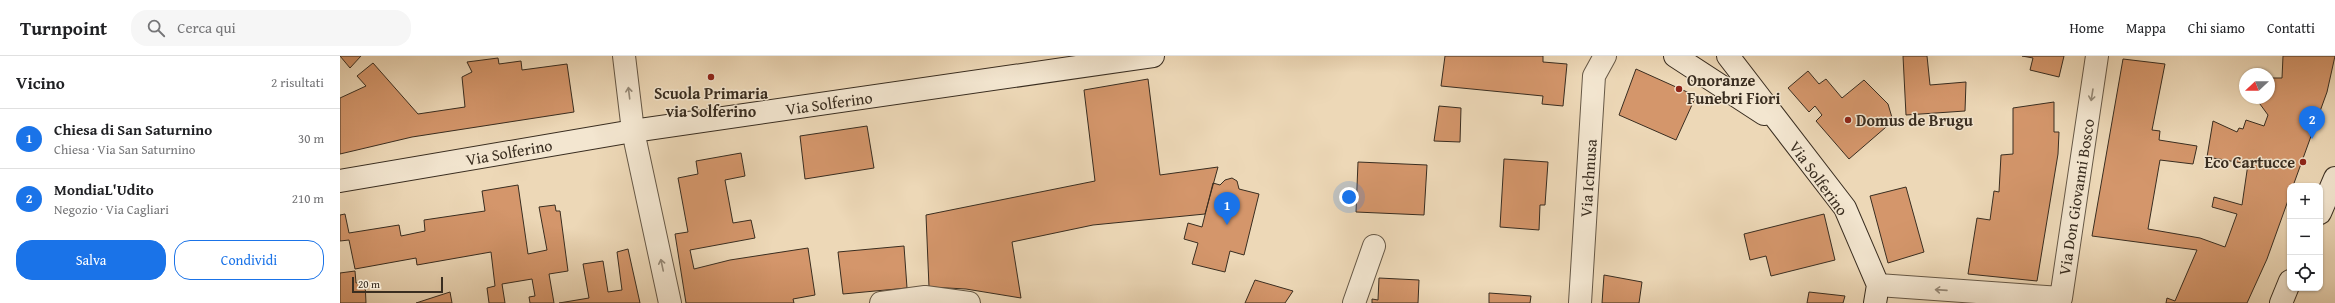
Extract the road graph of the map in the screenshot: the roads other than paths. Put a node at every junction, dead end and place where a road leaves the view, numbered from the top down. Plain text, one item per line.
1 (624, 56) edge
2 (1153, 56) edge
3 (1605, 56) edge
4 (1675, 56) edge
5 (1728, 56) edge
6 (2097, 56) edge
7 (1777, 122) junction
8 (634, 131) junction
9 (2335, 178) edge
10 (340, 181) edge
11 (2323, 206) edge
12 (1374, 246) dead end
13 (2287, 288) edge
14 (1876, 294) edge
15 (670, 303) edge
16 (881, 303) edge
17 (969, 303) edge
18 (1354, 303) edge
19 (1580, 303) edge
20 (2280, 303) edge

8 -> 1 main road
2 - 8 main road, Via Solferino
3 - 19 main road, Via Ichnusa
4 - 7 main road, Via Solferino
5 - 7 main road, Via Solferino
6 -> 14 main road, Via Don Giovanni Bosco
7 - 14 main road, Via Solferino
8 - 10 main road, Via Solferino
15 -> 8 main road
9 - 11 main road
12 - 18 main road
13 - 20 main road
16 - 17 main road

